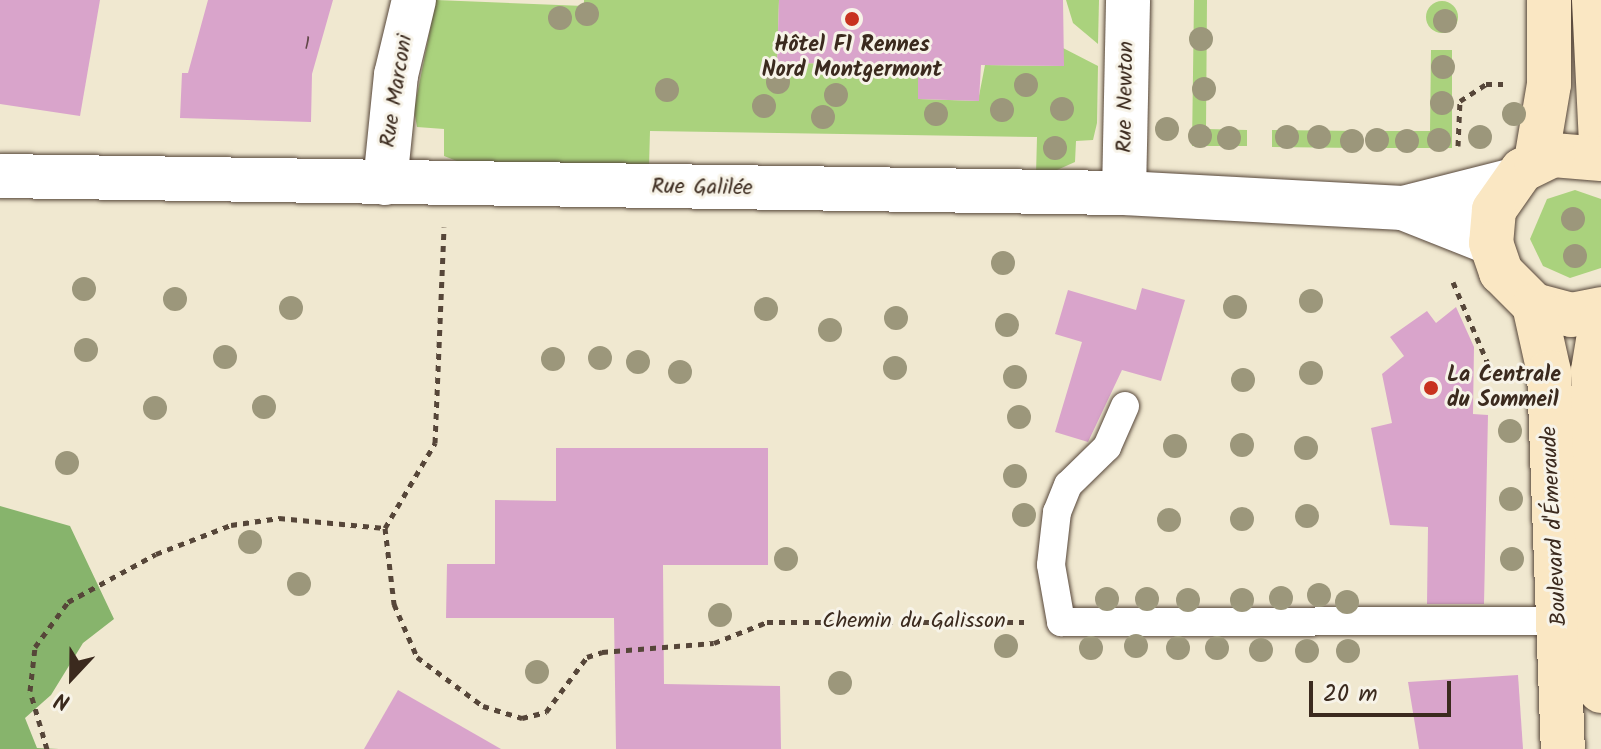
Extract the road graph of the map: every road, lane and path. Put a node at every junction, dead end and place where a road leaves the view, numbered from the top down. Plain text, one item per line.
1 (414, 0) edge
2 (1128, 0) edge
3 (1549, 0) edge
4 (1594, 0) edge
5 (1509, 69) dead end
6 (1601, 143) edge
7 (1601, 159) edge
8 (1523, 171) junction
9 (0, 176) edge
10 (385, 183) junction
11 (445, 185) junction
12 (1124, 193) junction
13 (1456, 197) junction
14 (1403, 208) junction
15 (1491, 243) junction
16 (1534, 305) junction
17 (1601, 309) edge
18 (1601, 322) edge
19 (1125, 406) dead end
20 (385, 528) junction
21 (1579, 621) junction
22 (1061, 622) junction
23 (1601, 691) edge
24 (47, 749) edge
25 (1563, 749) edge

1 - 10 street, Rue Marconi
2 - 12 street, Rue Newton
3 - 8 main road
4 - 6 main road
5 - 13 path
7 - 8 main road
8 - 13 street, Rue Galilée
8 - 15 main road
9 - 10 street, Rue Galilée
10 - 11 street, Rue Galilée
11 - 12 street, Rue Galilée
11 - 20 path
12 - 14 street, Rue Galilée
13 - 14 street, Rue Galilée
14 - 15 street, Rue Galilée
15 - 16 main road
16 - 17 main road
16 - 21 main road, Boulevard d'Émeraude
18 - 21 main road
19 - 22 lane
20 - 22 path, Chemin du Galisson
20 - 24 path
21 - 22 lane
21 - 23 main road
21 - 25 main road, Boulevard d'Émeraude

